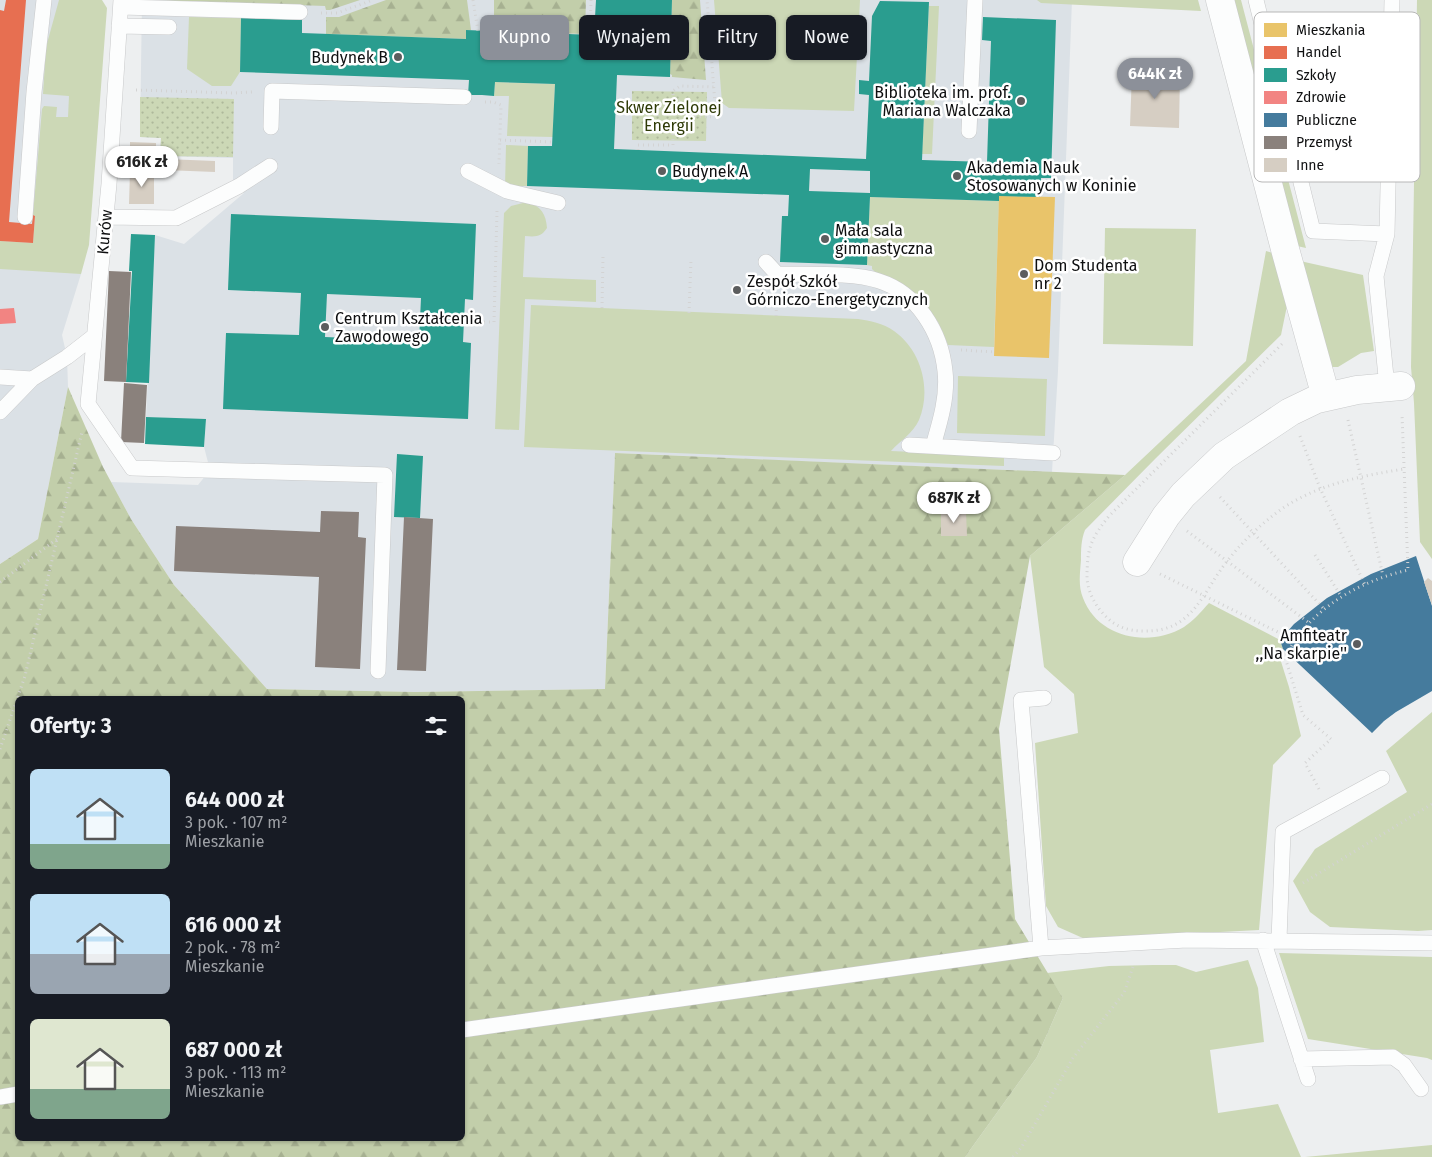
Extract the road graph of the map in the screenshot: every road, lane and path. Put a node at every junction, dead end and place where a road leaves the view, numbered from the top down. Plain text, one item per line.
1 (44, 0) edge
2 (373, 0) edge
3 (473, 0) edge
4 (591, 0) edge
5 (708, 0) edge
6 (976, 0) edge
7 (1220, 0) edge
8 (121, 4) edge
9 (300, 12) joint
10 (591, 15) edge
11 (119, 26) junction
12 (169, 27) dead end
13 (478, 31) dead end
14 (714, 87) junction
15 (133, 90) dead end
16 (272, 91) junction
17 (482, 95) dead end
18 (464, 97) dead end
19 (673, 100) junction
20 (690, 116) junction
21 (1254, 118) edge
22 (271, 127) dead end
23 (969, 131) dead end
24 (673, 132) junction
25 (500, 140) junction
26 (553, 142) dead end
27 (638, 150) dead end
28 (270, 166) dead end
29 (468, 171) dead end
30 (1273, 182) edge
31 (1301, 182) edge
32 (1387, 182) edge
33 (498, 187) junction
34 (558, 203) dead end
35 (25, 217) dead end
36 (106, 217) junction
37 (1386, 234) junction
38 (603, 256) dead end
39 (691, 259) dead end
40 (766, 262) dead end
41 (602, 308) dead end
42 (689, 313) dead end
43 (464, 322) dead end
44 (94, 336) junction
45 (941, 350) junction
46 (994, 352) dead end
47 (0, 377) edge
48 (32, 379) junction
49 (1394, 386) junction
50 (1334, 395) junction
51 (0, 412) edge
52 (1290, 412) junction
53 (82, 430) dead end
54 (910, 445) dead end
55 (933, 446) junction
56 (1053, 453) dead end
57 (1201, 476) junction
58 (1166, 516) junction
59 (58, 539) junction
60 (1315, 555) dead end
61 (1137, 562) joint
62 (1383, 576) junction
63 (0, 582) edge
64 (1365, 585) junction
65 (1341, 596) junction
66 (1324, 610) junction
67 (1308, 622) junction
68 (1294, 640) junction
69 (378, 671) dead end
70 (18, 696) edge
71 (1044, 698) dead end
72 (15, 705) edge
73 (0, 749) edge
74 (1382, 778) dead end
75 (1432, 804) edge
76 (1328, 807) junction
77 (1280, 897) junction
78 (1263, 940) junction
79 (1279, 940) junction
80 (1142, 942) junction
81 (1432, 943) edge
82 (1041, 948) junction
83 (465, 1030) edge
84 (1301, 1059) junction
85 (1308, 1079) dead end
86 (1421, 1089) dead end
87 (15, 1094) edge
88 (0, 1097) edge
89 (1013, 1157) edge

1 - 35 lane
2 - 9 path
3 - 13 path
4 - 10 path
5 - 14 path
6 - 23 lane
7 - 21 street
8 - 9 lane
8 - 11 lane, Kurów
11 - 12 lane
11 - 36 lane, Kurów
14 - 19 path
14 - 20 path
15 - 16 path
16 - 18 lane
16 - 22 lane
17 - 25 path
19 - 20 path
19 - 24 path
20 - 24 path
24 - 27 path
25 - 26 path
25 - 33 path
28 - 36 lane
29 - 33 lane
30 - 50 street
31 - 37 lane
32 - 37 lane
33 - 34 lane
33 - 43 path
36 - 44 lane, Kurów
37 - 49 lane
38 - 41 path
39 - 42 path
40 - 45 lane
44 - 48 lane
44 - 69 lane, Kurów
45 - 46 path
45 - 55 lane
47 - 48 lane
48 - 51 lane
49 - 50 street
49 - 62 path
50 - 52 street
50 - 62 path
52 - 57 street
52 - 64 path
53 - 59 path
54 - 55 lane
55 - 56 lane
57 - 58 street
57 - 66 path
58 - 61 street
58 - 67 path
59 - 63 path
59 - 70 path
60 - 65 path
61 - 68 path
62 - 64 path
64 - 65 path
65 - 66 path
66 - 67 path
67 - 68 path
68 - 76 path
71 - 82 lane
72 - 73 path
74 - 76 lane
75 - 77 path
76 - 77 lane
77 - 79 lane
78 - 79 lane
78 - 80 lane
78 - 84 lane
79 - 81 lane
80 - 82 lane
80 - 89 path
82 - 83 lane
84 - 85 lane
84 - 86 lane
87 - 88 lane

